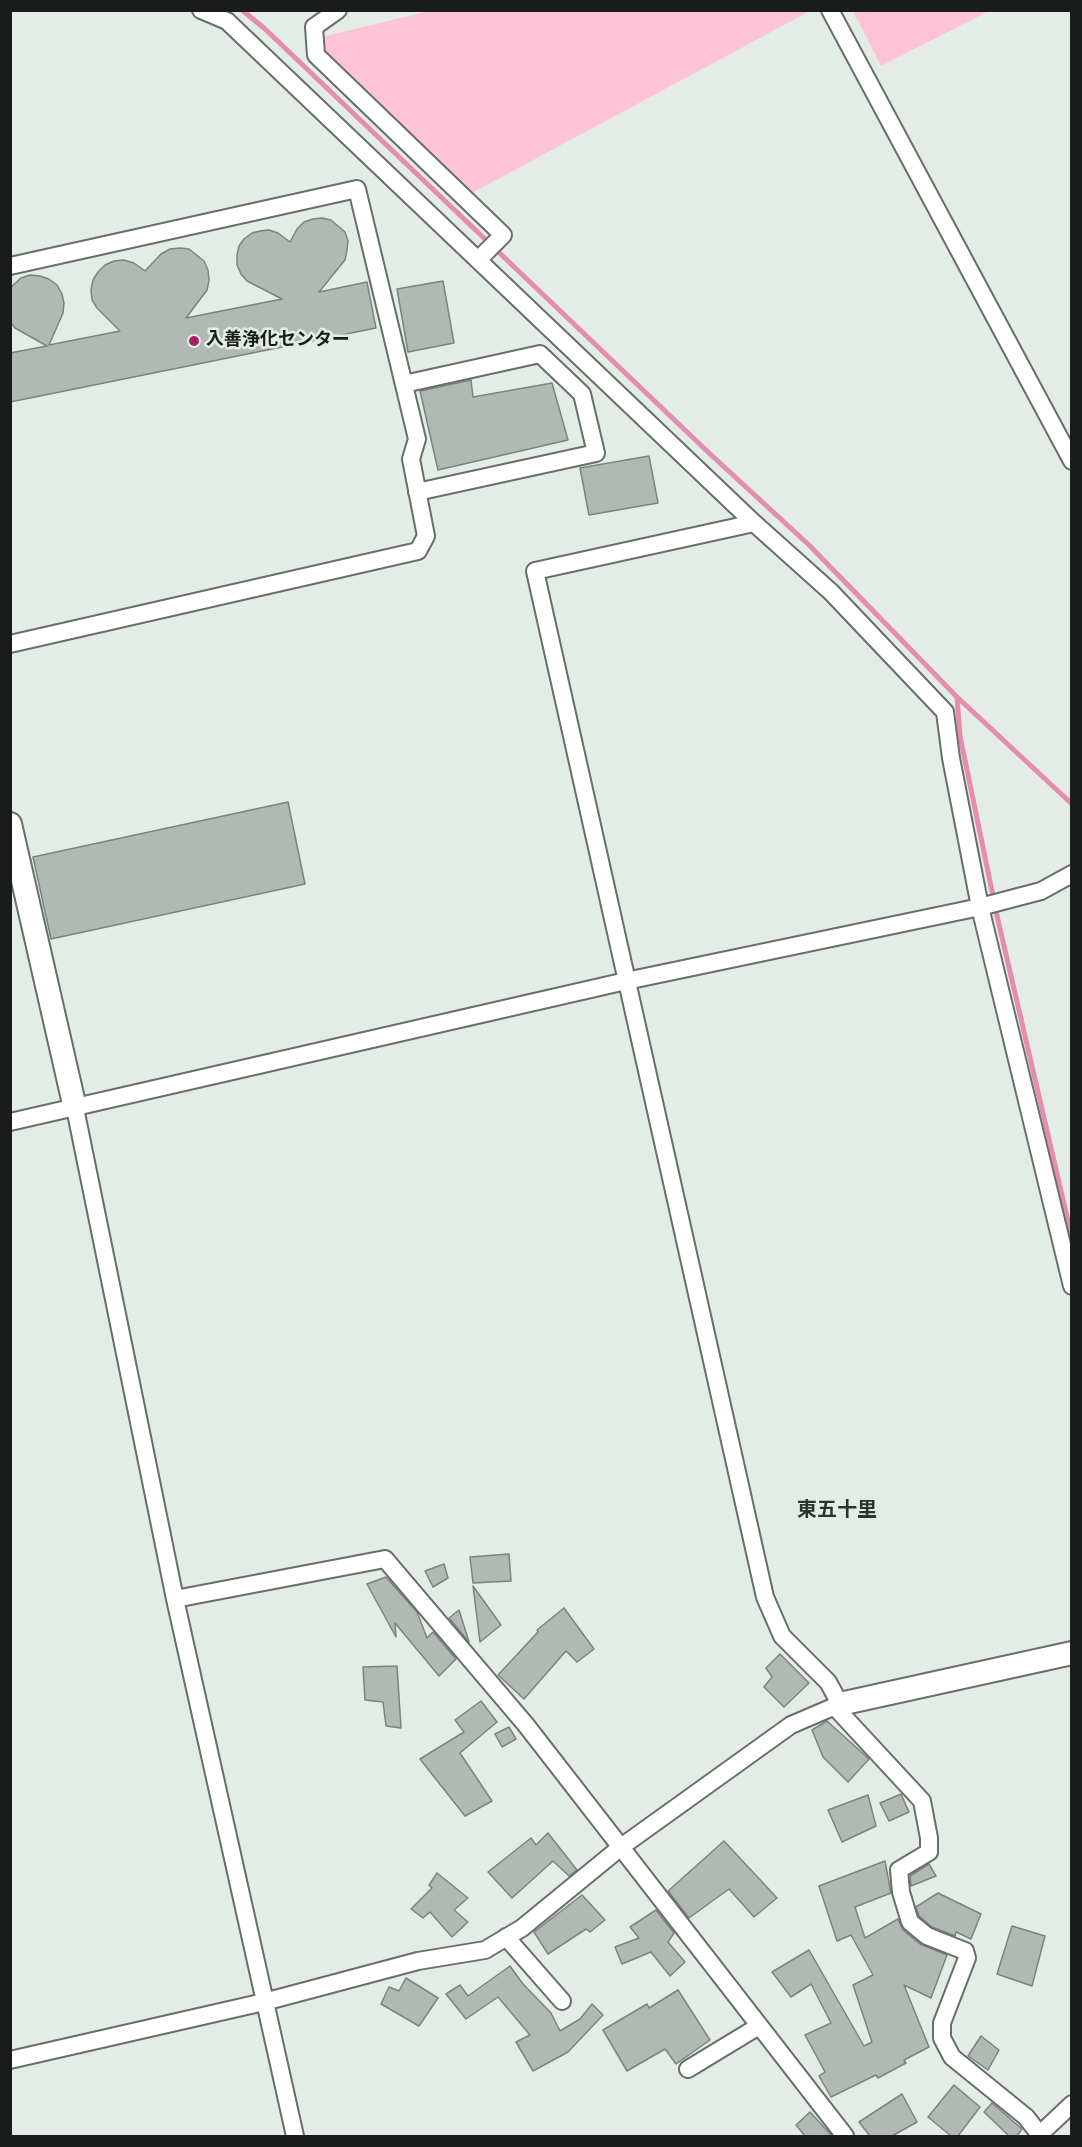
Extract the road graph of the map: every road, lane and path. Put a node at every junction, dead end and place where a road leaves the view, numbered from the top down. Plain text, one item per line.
1 (201, 10) edge
2 (338, 10) edge
3 (830, 10) edge
4 (478, 260) junction
5 (10, 266) edge
6 (404, 384) junction
7 (1071, 461) edge
8 (417, 492) junction
9 (754, 523) junction
10 (10, 644) edge
11 (10, 824) edge
12 (1071, 874) edge
13 (980, 907) junction
14 (626, 981) junction
15 (75, 1108) junction
16 (10, 1122) edge
17 (1071, 1286) edge
18 (176, 1599) junction
19 (1071, 1653) edge
20 (837, 1705) junction
21 (621, 1847) junction
22 (506, 1937) junction
23 (562, 2001) dead end
24 (264, 2002) junction
25 (759, 2026) junction
26 (10, 2060) edge
27 (688, 2069) dead end
28 (1071, 2104) edge
29 (295, 2136) edge
30 (845, 2136) edge
31 (1039, 2136) edge

1 - 4 street
2 - 4 street
3 - 7 street
4 - 9 street
5 - 6 street
6 - 8 street
6 - 8 street
8 - 10 street
9 - 13 street
9 - 14 street
11 - 15 street
12 - 13 street
13 - 14 street
13 - 17 street
14 - 15 street
14 - 20 street
15 - 16 street
15 - 18 street
18 - 21 street
18 - 24 street
19 - 20 street
20 - 21 street
20 - 31 street
21 - 22 street
21 - 25 street
22 - 23 street
22 - 24 street
24 - 26 street
24 - 29 street
25 - 27 street
25 - 30 street
28 - 31 street

